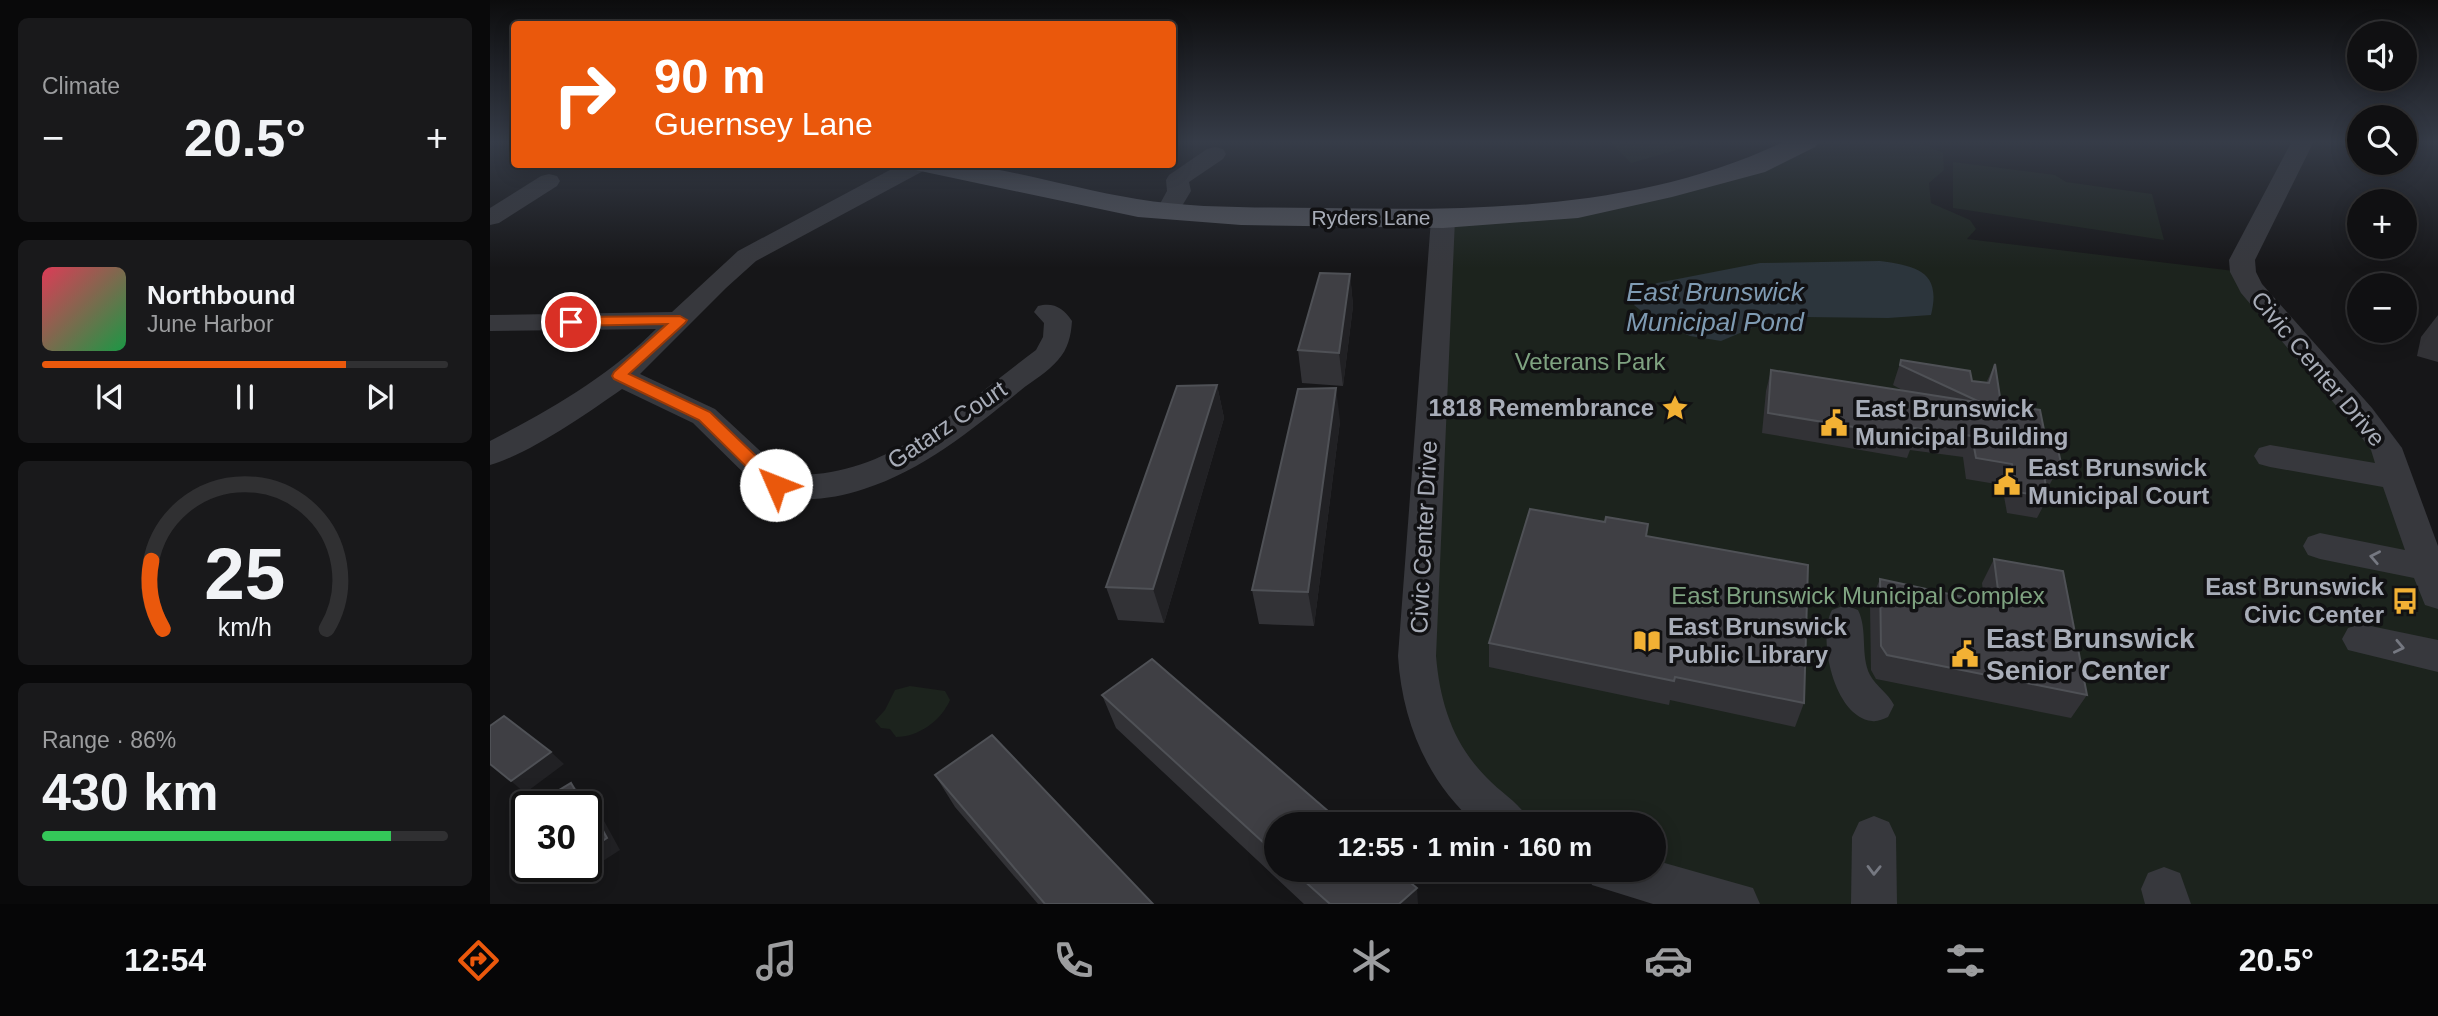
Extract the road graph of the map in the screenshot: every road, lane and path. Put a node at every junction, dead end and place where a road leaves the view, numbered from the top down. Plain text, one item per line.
1 (546, 183) edge
2 (883, 183) edge
3 (1018, 183) edge
4 (1178, 183) edge
5 (1626, 183) edge
6 (1693, 183) edge
7 (2281, 183) edge
8 (1168, 211) junction
9 (490, 218) edge
10 (1443, 219) junction
11 (1048, 312) dead end
12 (680, 320) junction
13 (490, 323) edge
14 (619, 376) junction
15 (490, 454) edge
16 (2270, 456) dead end
17 (2398, 478) junction
18 (2320, 546) dead end
19 (2434, 581) edge
20 (1845, 620) dead end
21 (2361, 639) dead end
22 (2438, 656) edge
23 (1874, 705) dead end
24 (1494, 812) edge
25 (1874, 837) dead end
26 (1654, 882) edge
27 (1737, 904) edge
28 (1874, 904) edge

1 - 9 street
2 - 12 street
3 - 8 main road, Ryders Lane
4 - 8 street
5 - 10 main road, Ryders Lane
6 - 10 main road, Ryders Lane
7 - 17 street, Civic Center Drive
8 - 10 main road, Ryders Lane
10 - 24 street, Civic Center Drive
11 - 14 street, Gatarz Court
12 - 13 street
12 - 14 street
14 - 15 street
16 - 17 street
17 - 19 street, Civic Center Drive
19 -> 18 street
20 - 23 street
21 -> 22 street
25 -> 28 street
26 - 27 street

